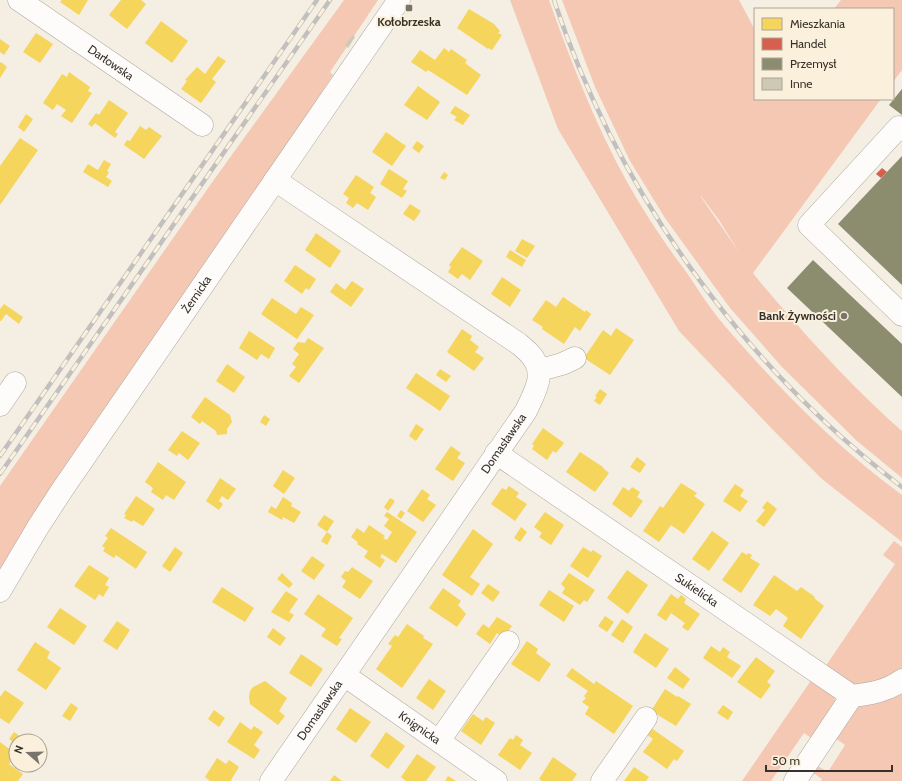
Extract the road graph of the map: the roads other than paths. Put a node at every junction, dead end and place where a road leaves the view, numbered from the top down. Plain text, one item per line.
1 (20, 0) edge
2 (399, 0) edge
3 (202, 125) dead end
4 (902, 130) edge
5 (275, 180) junction
6 (902, 315) edge
7 (575, 358) dead end
8 (540, 370) junction
9 (15, 383) dead end
10 (0, 405) edge
11 (496, 453) junction
12 (0, 592) edge
13 (508, 642) dead end
14 (344, 675) junction
15 (902, 680) edge
16 (852, 696) junction
17 (646, 718) dead end
18 (439, 742) junction
19 (271, 781) edge
20 (496, 781) edge
21 (602, 781) edge
22 (795, 781) edge

1 - 3 street, Darłowska
2 - 5 street, Żernicka
4 - 6 street
5 - 8 street
5 - 12 street, Żernicka
7 - 8 street
8 - 11 street, Domasławska
9 - 10 street
11 - 14 street, Domasławska
11 - 16 street, Sukielicka
13 - 18 street
14 - 18 street, Knignicka
14 - 19 street, Domasławska
15 - 16 street
16 - 22 street
17 - 21 street
18 - 20 street, Knignicka

